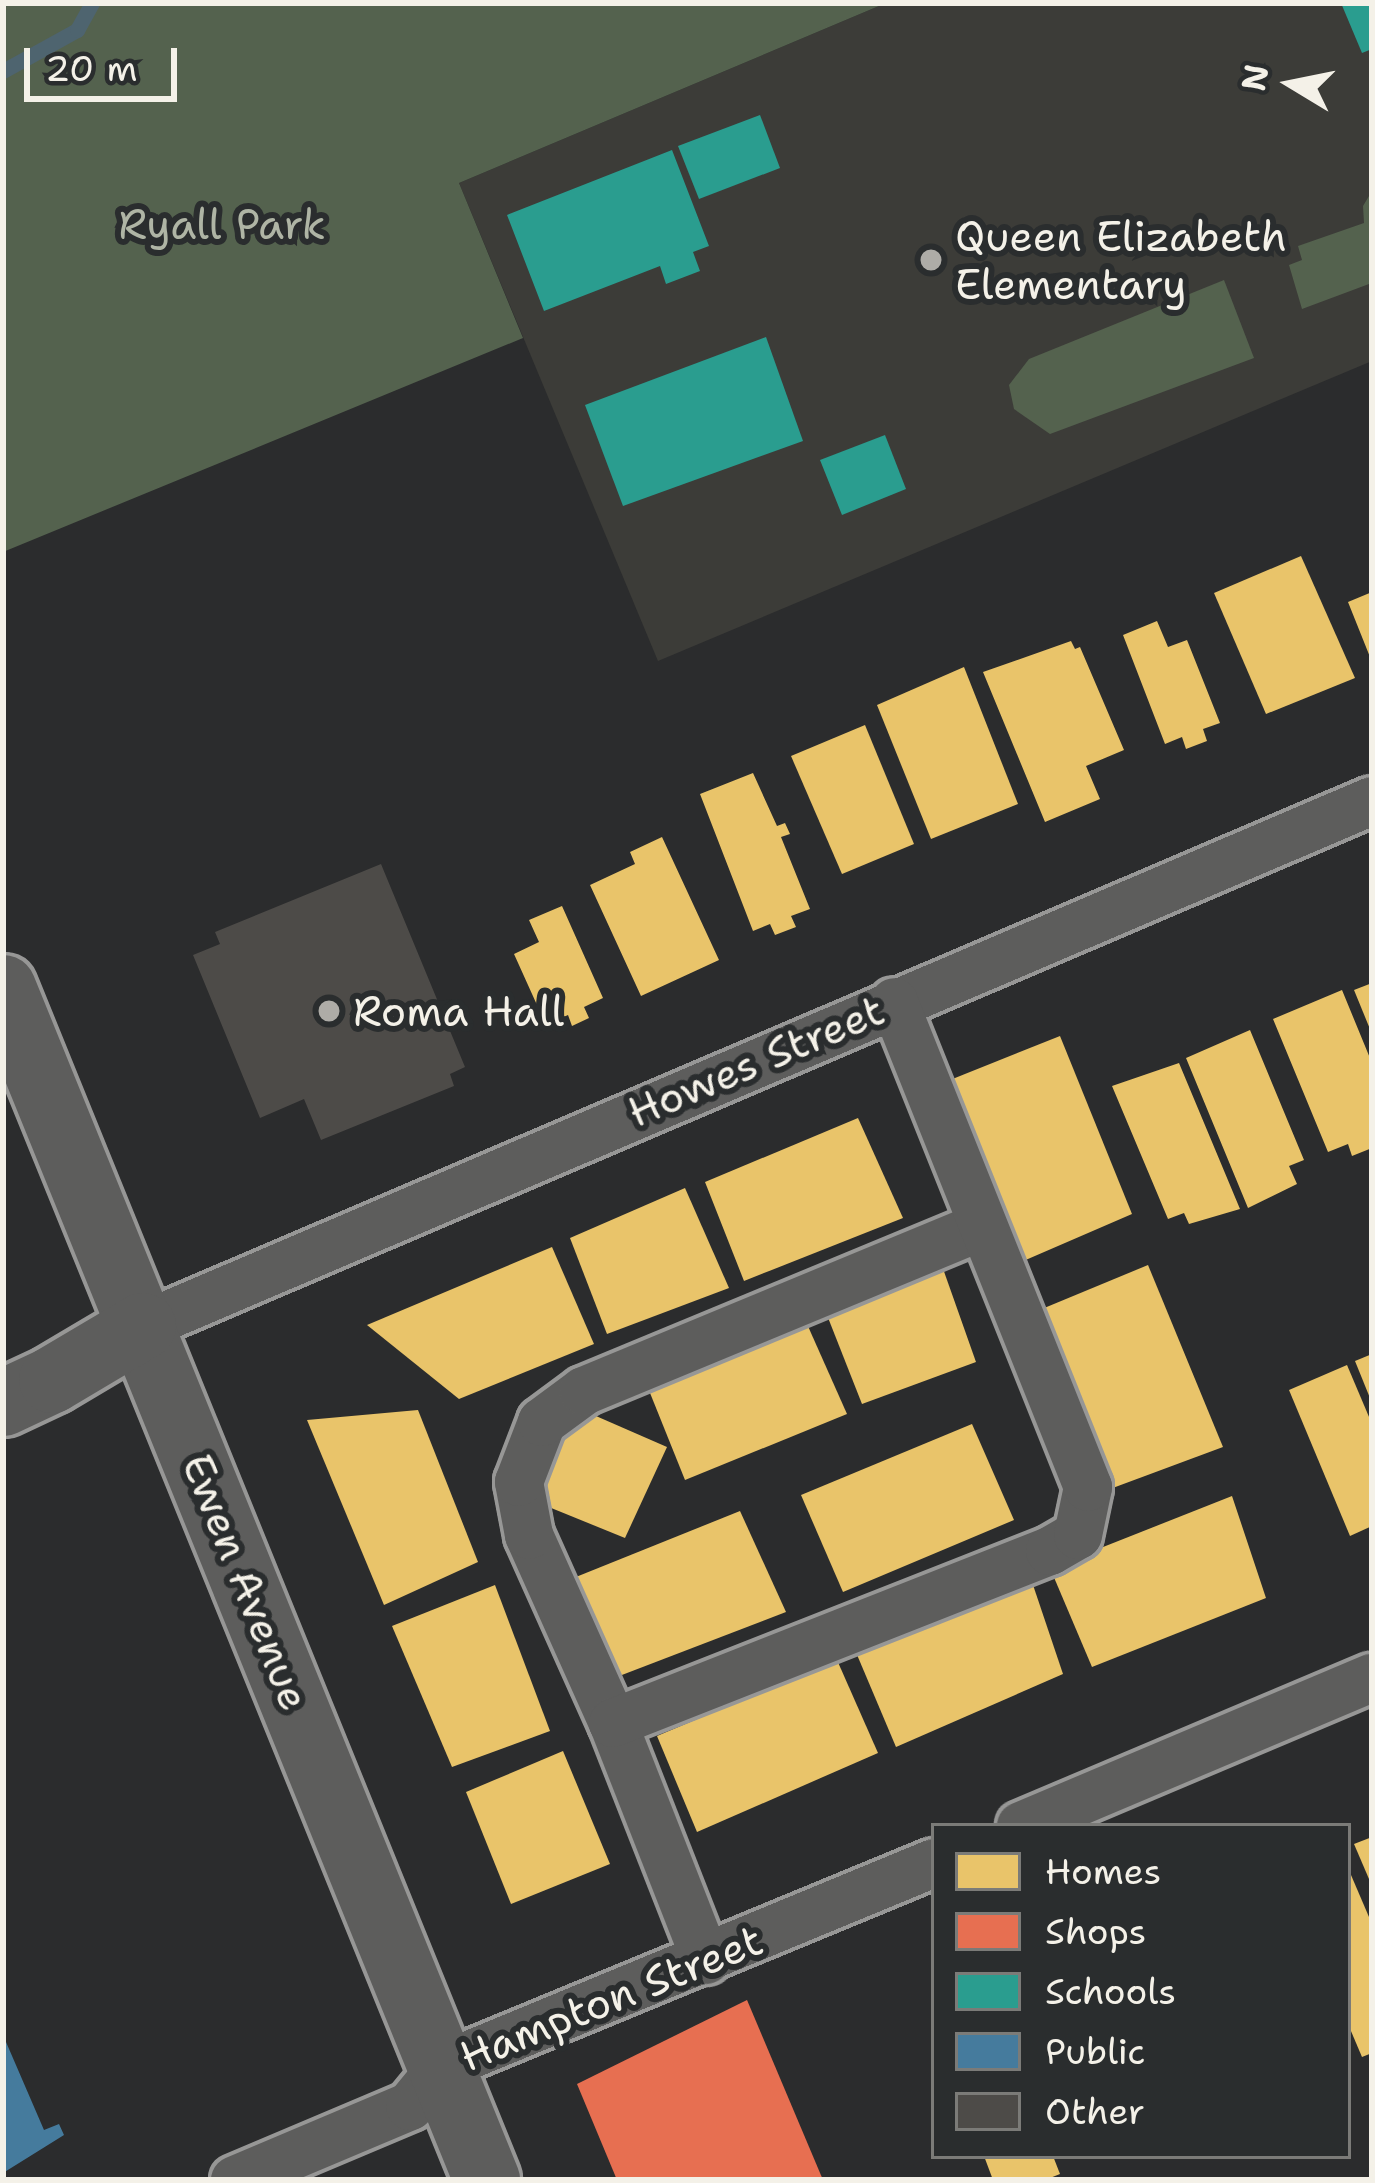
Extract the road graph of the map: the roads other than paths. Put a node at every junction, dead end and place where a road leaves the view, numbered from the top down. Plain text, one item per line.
1 (1372, 801) edge
2 (3, 988) edge
3 (894, 1002) junction
4 (980, 1227) junction
5 (142, 1326) junction
6 (3, 1359) edge
7 (3, 1403) edge
8 (1372, 1678) edge
9 (613, 1723) junction
10 (1028, 1823) edge
11 (931, 1864) edge
12 (706, 1960) junction
13 (443, 2066) junction
14 (492, 2179) edge
15 (235, 2180) edge

1 - 3 street, Howes Street
2 - 5 street, Ewen Avenue
3 - 4 street
3 - 5 street, Howes Street
4 - 9 street
4 - 9 street
5 - 6 street, Howes Street
5 - 7 street, Howes Street
5 - 13 street, Ewen Avenue
8 - 10 street
9 - 12 street
11 - 12 street, Hampton Street
12 - 13 street, Hampton Street
13 - 14 street, Ewen Avenue
13 - 15 street, Hampton Street

